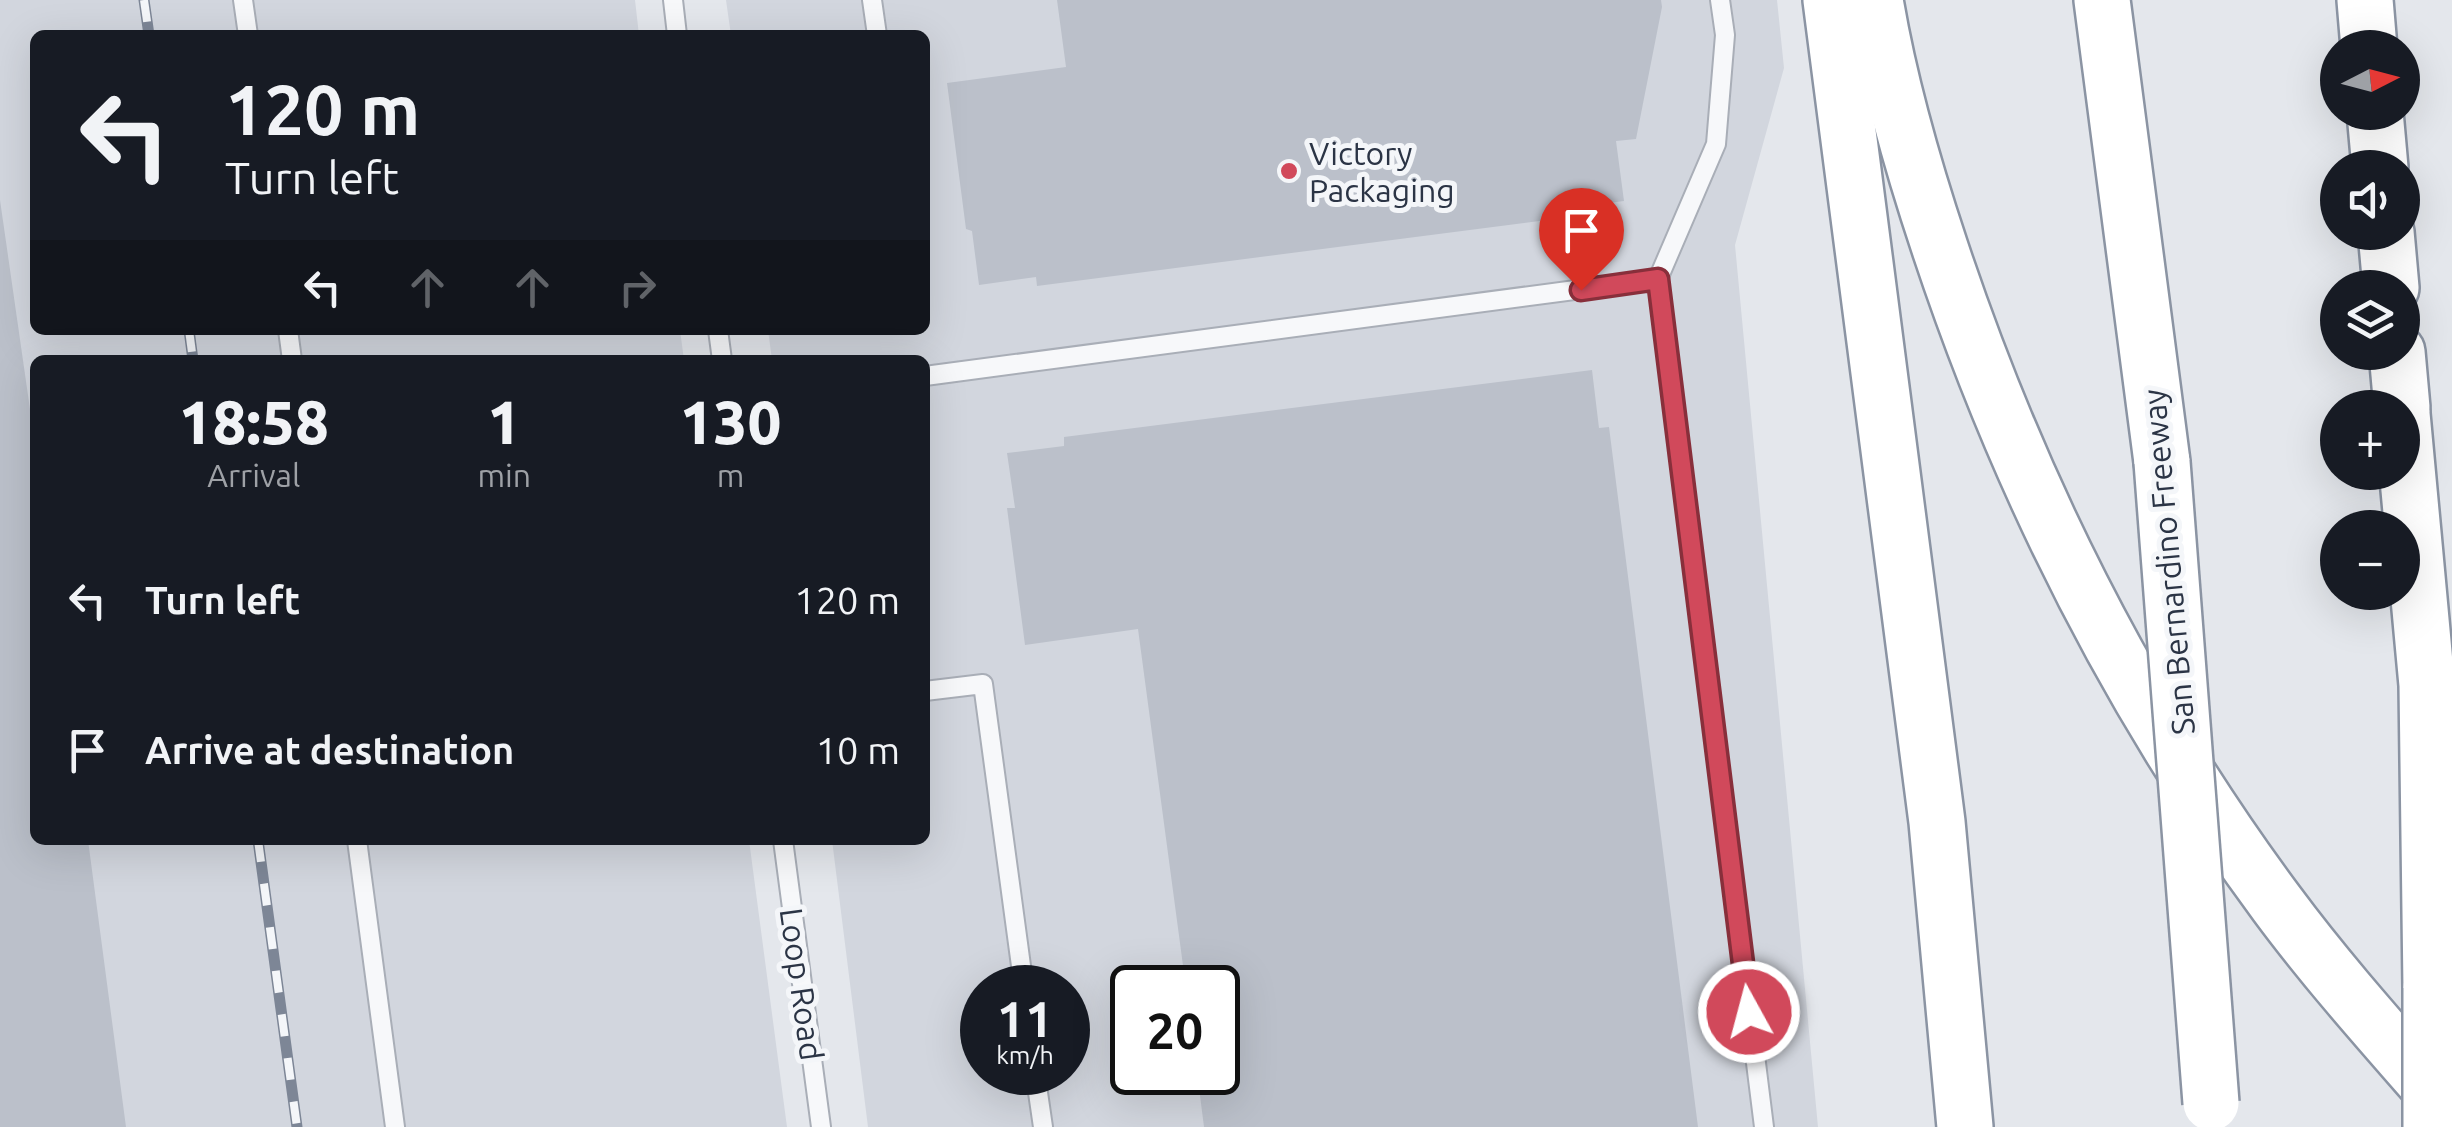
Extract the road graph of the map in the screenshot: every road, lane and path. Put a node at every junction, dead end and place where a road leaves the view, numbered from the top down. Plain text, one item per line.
1 (243, 0) edge
2 (672, 0) edge
3 (872, 0) edge
4 (1720, 0) edge
5 (1830, 0) edge
6 (1875, 0) edge
7 (2102, 0) edge
8 (2365, 0) edge
9 (247, 30) edge
10 (676, 30) edge
11 (875, 30) edge
12 (2368, 30) edge
13 (1658, 279) junction
14 (930, 375) edge
15 (2409, 490) edge
16 (930, 690) edge
17 (357, 845) edge
18 (784, 845) edge
19 (2452, 906) edge
20 (1021, 965) edge
21 (2431, 988) junction
22 (1038, 1095) edge
23 (2452, 1113) edge
24 (2212, 1115) edge
25 (395, 1127) edge
26 (821, 1127) edge
27 (1042, 1127) edge
28 (1764, 1127) edge
29 (1965, 1127) edge
30 (2431, 1127) edge

1 - 9 lane
2 - 10 lane
3 - 11 lane
4 - 13 lane
5 - 29 highway
6 - 23 highway
7 - 24 highway, San Bernardino Freeway, bridge
8 - 12 highway
13 - 14 lane
13 - 28 lane
15 - 21 highway
16 - 20 lane
17 - 25 lane
18 - 26 lane, Loop Road
19 - 21 highway
21 - 30 highway, bridge
22 - 27 lane

